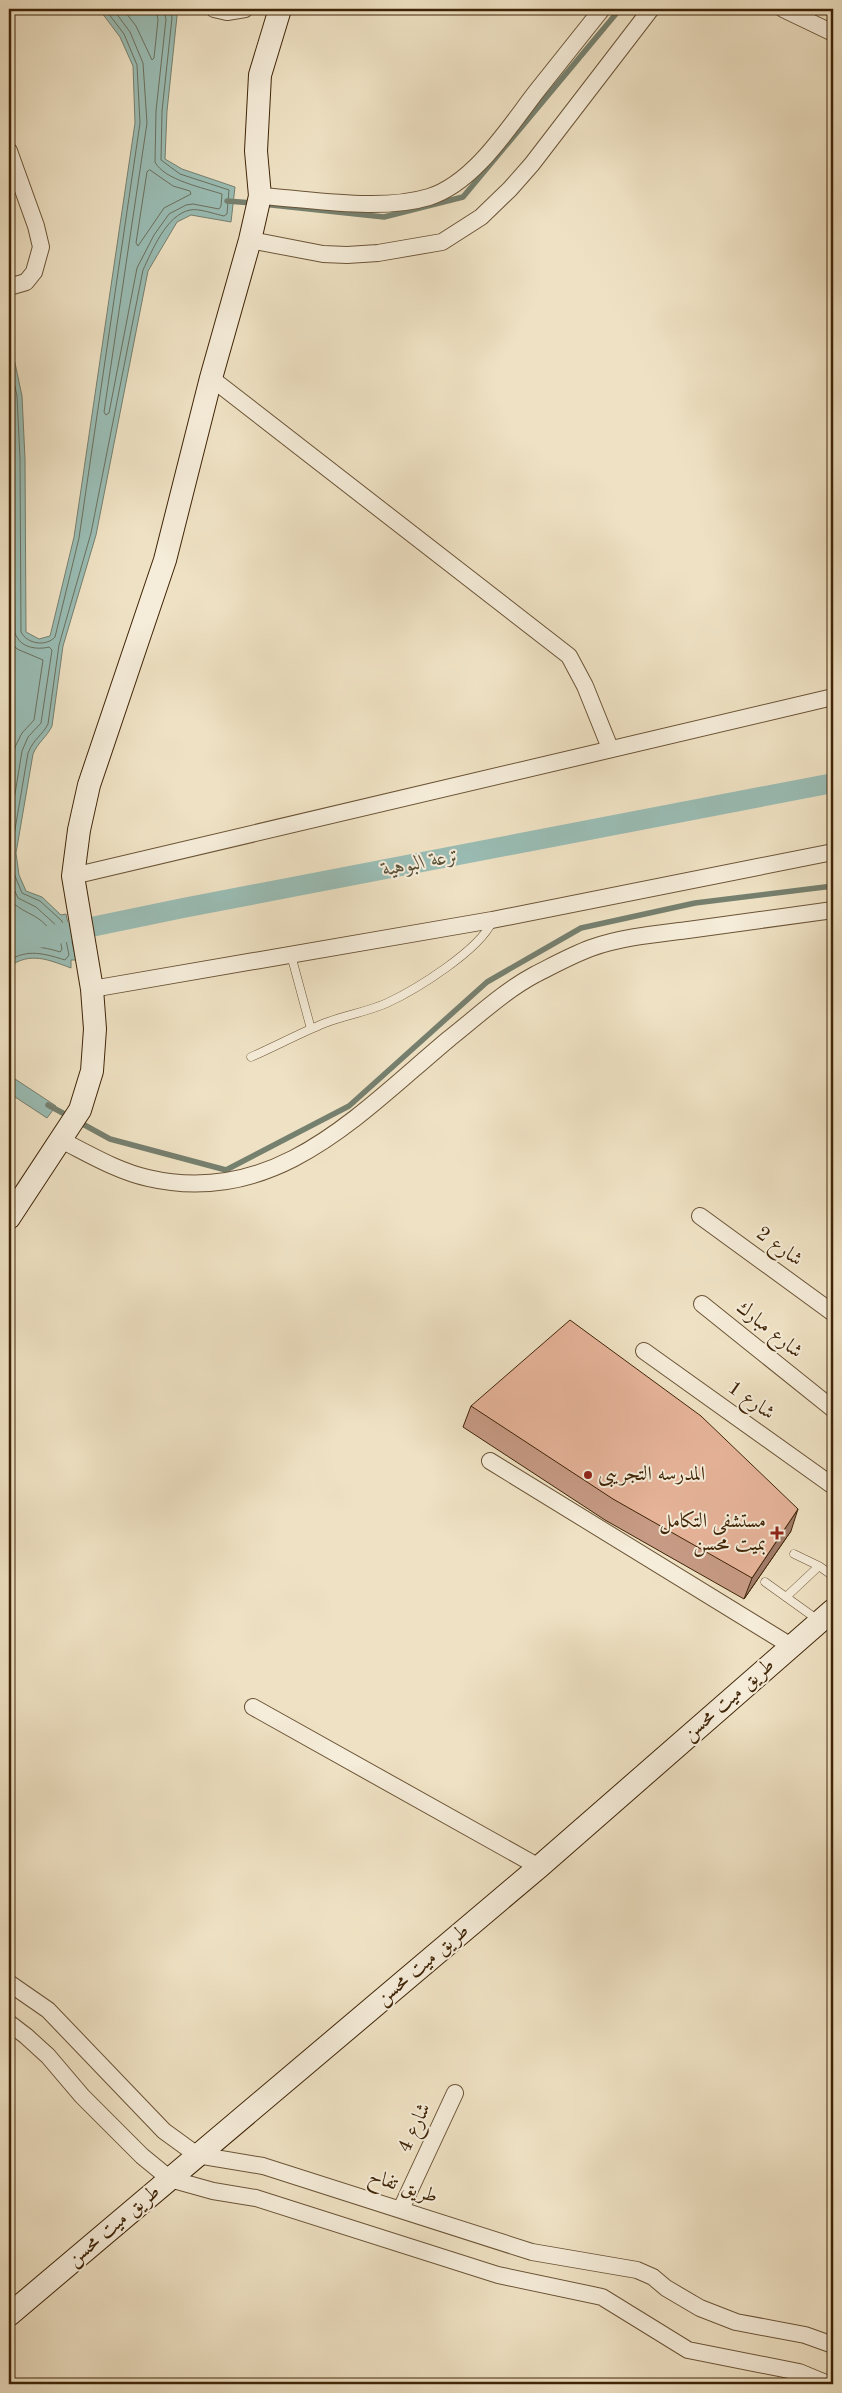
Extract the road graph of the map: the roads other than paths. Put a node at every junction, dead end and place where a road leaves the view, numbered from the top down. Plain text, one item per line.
1 (214, 9) edge
2 (245, 9) edge
3 (280, 9) edge
4 (602, 9) edge
5 (651, 9) edge
6 (783, 9) edge
7 (833, 34) edge
8 (9, 150) edge
9 (259, 199) junction
10 (252, 234) junction
11 (9, 287) edge
12 (211, 378) junction
13 (833, 697) edge
14 (610, 748) junction
15 (833, 852) edge
16 (74, 876) junction
17 (833, 910) edge
18 (492, 920) junction
19 (291, 955) junction
20 (92, 989) junction
21 (311, 1029) junction
22 (251, 1057) dead end
23 (70, 1127) junction
24 (700, 1216) dead end
25 (9, 1218) edge
26 (702, 1304) dead end
27 (833, 1313) edge
28 (644, 1351) dead end
29 (833, 1408) edge
30 (490, 1460) dead end
31 (833, 1486) edge
32 (794, 1554) dead end
33 (819, 1566) junction
34 (833, 1576) edge
35 (765, 1582) dead end
36 (786, 1597) junction
37 (826, 1615) edge
38 (791, 1646) junction
39 (253, 1707) dead end
40 (539, 1867) junction
41 (9, 1983) edge
42 (9, 2023) edge
43 (455, 2093) dead end
44 (197, 2156) junction
45 (170, 2179) junction
46 (401, 2209) junction
47 (11, 2309) edge
48 (833, 2345) edge
49 (828, 2384) edge

1 - 2 street
3 - 9 street
4 - 9 street
5 - 10 street
6 - 7 street
8 - 11 street
9 - 10 street
10 - 12 street
12 - 14 street
12 - 16 street
13 - 14 street
14 - 16 street
15 - 18 street
16 - 20 street
17 - 23 street
18 - 19 street
18 - 21 lane
19 - 20 street
19 - 21 lane
20 - 23 street
21 - 22 lane
23 - 25 street
24 - 27 street, شارع 2
26 - 29 street, شارع مبارك
28 - 31 street, شارع 1
30 - 38 street
32 - 33 lane
33 - 34 lane
33 - 36 lane
35 - 36 lane
36 - 37 lane
37 - 38 street, طريق ميت محسن
38 - 40 street, طريق ميت محسن
39 - 40 street
40 - 44 street, طريق ميت محسن
41 - 44 street, طريق تفاح
42 - 45 street
43 - 46 street, شارع 4
44 - 45 street, طريق ميت محسن
44 - 46 street, طريق تفاح
45 - 47 street, طريق ميت محسن
45 - 49 street
46 - 48 street, طريق تفاح

